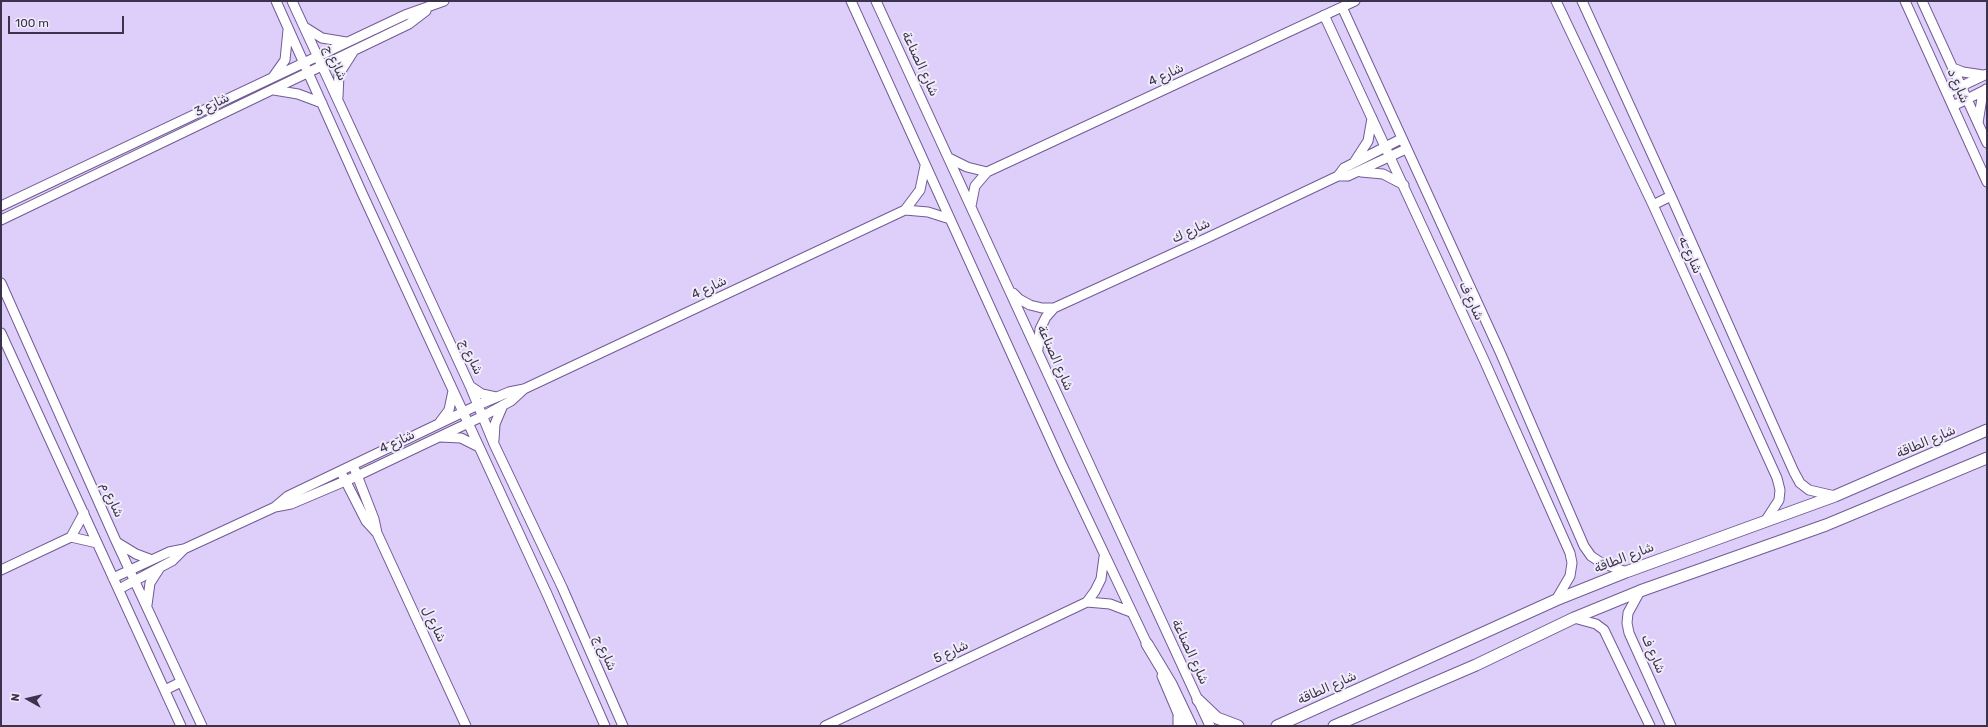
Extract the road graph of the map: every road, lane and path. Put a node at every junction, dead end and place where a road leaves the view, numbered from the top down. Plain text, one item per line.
1 (276, 1) edge
2 (292, 1) edge
3 (444, 1) edge
4 (851, 1) edge
5 (876, 1) edge
6 (1355, 1) edge
7 (1556, 1) edge
8 (1582, 1) edge
9 (1905, 1) edge
10 (1922, 1) edge
11 (430, 7) junction
12 (1342, 7) junction
13 (1324, 15) junction
14 (304, 25) junction
15 (289, 28) junction
16 (347, 42) junction
17 (354, 51) junction
18 (318, 56) junction
19 (304, 63) junction
20 (322, 66) junction
21 (1953, 68) junction
22 (309, 73) junction
23 (1986, 74) edge
24 (272, 78) junction
25 (1961, 86) junction
26 (1987, 89) edge
27 (272, 90) junction
28 (1947, 93) junction
29 (1966, 99) junction
30 (339, 102) junction
31 (322, 103) junction
32 (1952, 106) junction
33 (1372, 114) junction
34 (1978, 123) junction
35 (1401, 139) junction
36 (1987, 143) edge
37 (1386, 147) junction
38 (1406, 149) junction
39 (1390, 156) junction
40 (949, 158) junction
41 (925, 166) junction
42 (1355, 168) junction
43 (987, 172) junction
44 (1987, 182) edge
45 (1404, 185) junction
46 (1671, 196) junction
47 (1653, 205) junction
48 (1, 206) edge
49 (971, 206) junction
50 (905, 210) junction
51 (950, 219) junction
52 (3, 220) edge
53 (1, 283) edge
54 (1010, 290) junction
55 (1054, 308) junction
56 (1, 333) edge
57 (1500, 352) junction
58 (1038, 355) junction
59 (1484, 360) junction
60 (470, 386) junction
61 (454, 389) junction
62 (524, 389) junction
63 (496, 397) junction
64 (478, 405) junction
65 (503, 405) junction
66 (463, 412) junction
67 (483, 416) junction
68 (468, 423) junction
69 (437, 425) junction
70 (1987, 430) edge
71 (439, 437) junction
72 (494, 444) junction
73 (479, 447) junction
74 (1987, 458) edge
75 (353, 465) junction
76 (341, 471) junction
77 (357, 476) junction
78 (345, 481) junction
79 (1835, 496) junction
80 (275, 507) junction
81 (84, 513) junction
82 (1766, 520) junction
83 (377, 533) junction
84 (71, 537) junction
85 (116, 541) junction
86 (98, 543) junction
87 (184, 549) junction
88 (1104, 553) junction
89 (152, 560) junction
90 (159, 568) junction
91 (1, 570) edge
92 (130, 570) junction
93 (1626, 572) junction
94 (113, 578) junction
95 (135, 581) junction
96 (562, 587) junction
97 (119, 589) junction
98 (1640, 591) junction
99 (547, 594) junction
100 (1556, 600) junction
101 (1087, 602) junction
102 (147, 609) junction
103 (1131, 612) junction
104 (1574, 618) junction
105 (1147, 644) junction
106 (181, 682) junction
107 (606, 688) junction
108 (165, 690) junction
109 (591, 695) junction
110 (1198, 700) junction
111 (1320, 706) junction
112 (1181, 723) edge
113 (181, 726) edge
114 (202, 726) edge
115 (466, 726) edge
116 (605, 726) edge
117 (623, 726) edge
118 (826, 726) edge
119 (1190, 726) edge
120 (1210, 726) edge
121 (1238, 726) edge
122 (1277, 726) edge
123 (1290, 726) edge
124 (1334, 726) edge
125 (1650, 726) edge
126 (1671, 726) edge

1 - 15 street
2 - 14 street, شارع ج
3 - 11 street, شارع 3
4 - 41 street
5 - 40 street, شارع الصناعة
6 - 12 street, شارع 4
7 - 47 street, شارع ـه
8 - 46 street, شارع ـه
9 - 28 street, شارع د
10 - 21 street, شارع د
11 - 16 street, شارع 3
11 - 17 street, شارع 3
12 - 13 street, شارع 4
12 - 35 street, شارع ف
13 - 33 street, شارع ف
13 - 43 street, شارع 4
14 - 16 street
14 - 18 street, شارع ج
15 - 19 street
15 - 24 street
16 - 18 street, شارع 3
17 - 20 street, شارع 3
17 - 30 street
18 - 19 street, شارع 3
18 - 20 street, شارع ج
19 - 22 street
19 - 24 street, شارع 3
20 - 22 street, شارع 3
20 - 30 street, شارع ج
21 - 23 street
21 - 25 street, شارع د
22 - 27 street, شارع 3
22 - 31 street
23 - 25 street
24 - 48 street, شارع 3
25 - 28 street
25 - 29 street, شارع د
26 - 29 street
26 - 34 street
27 - 31 street
27 - 52 street, شارع 3
28 - 32 street, شارع د
29 - 32 street
29 - 34 street, شارع د
30 - 60 street, شارع ج
31 - 61 street
32 - 44 street, شارع د
33 - 37 street, شارع ف
33 - 42 street
34 - 36 street, شارع د
35 - 37 street, شارع ك
35 - 38 street, شارع ف
37 - 39 street, شارع ف
37 - 42 street, شارع ك
38 - 39 street, شارع ك
38 - 57 street, شارع ف
39 - 42 street, شارع ك
39 - 45 street, شارع ف
40 - 43 street
40 - 49 street, شارع الصناعة
41 - 50 street, شارع 4
41 - 51 street
42 - 45 street
42 - 55 street, شارع ك
43 - 49 street, شارع 4
45 - 59 street, شارع ف
46 - 47 street
46 - 79 street, شارع ـه
47 - 82 street, شارع ـه
49 - 54 street, شارع الصناعة
50 - 51 street
50 - 62 street, شارع 4
51 - 88 street
53 - 85 street, شارع م
54 - 55 street
54 - 58 street, شارع الصناعة
55 - 58 street, شارع ك
56 - 81 street
57 - 59 street
57 - 93 street, شارع ف
58 - 110 street, شارع الصناعة
59 - 100 street, شارع ف
60 - 63 street
60 - 64 street, شارع ج
61 - 66 street
61 - 69 street
62 - 63 street, شارع 4
62 - 65 street, شارع 4
63 - 64 street, شارع 4
64 - 66 street, شارع 4
64 - 67 street, شارع ج
65 - 67 street, شارع 4
65 - 72 street
66 - 68 street
66 - 69 street, شارع 4
67 - 68 street, شارع 4
67 - 72 street, شارع ج
68 - 71 street, شارع 4
68 - 73 street
69 - 75 street, شارع 4
70 - 79 main road, شارع الطاقة
71 - 73 street
71 - 77 street, شارع 4
72 - 96 street, شارع ج
73 - 99 street
74 - 98 main road
75 - 76 street, شارع 4
75 - 77 street, شارع ل
76 - 78 street, شارع ل
76 - 80 street, شارع 4
77 - 78 street, شارع 4
77 - 83 street, شارع ل
78 - 80 street, شارع 4
78 - 83 street, شارع ل
79 - 82 main road, شارع الطاقة
80 - 87 street, شارع 4
81 - 84 street
81 - 86 street
82 - 93 main road, شارع الطاقة
83 - 115 street, شارع ل
84 - 86 street
84 - 91 street
85 - 89 street
85 - 92 street, شارع م
86 - 94 street
87 - 89 street, شارع 4
87 - 90 street, شارع 4
88 - 101 street
88 - 103 street
89 - 92 street, شارع 4
90 - 95 street, شارع 4
90 - 102 street
92 - 94 street, شارع 4
92 - 95 street, شارع م
93 - 100 main road, شارع الطاقة
94 - 97 street
95 - 97 street, شارع 4
95 - 102 street, شارع م
96 - 99 street
96 - 107 street, شارع ج
97 - 108 street
98 - 104 main road
98 - 126 street, شارع ف
99 - 109 street
100 - 111 main road, شارع الطاقة
101 - 103 street
101 - 118 street, شارع 5
102 - 106 street, شارع م
103 - 105 street
104 - 124 main road
104 - 125 street
105 - 112 street
105 - 119 main road
106 - 108 street
106 - 114 street, شارع م
107 - 109 street
107 - 117 street, شارع ج
108 - 113 street
109 - 116 street
110 - 120 street, شارع الصناعة
110 - 121 main road
111 - 122 main road, شارع الطاقة
111 - 123 main road

